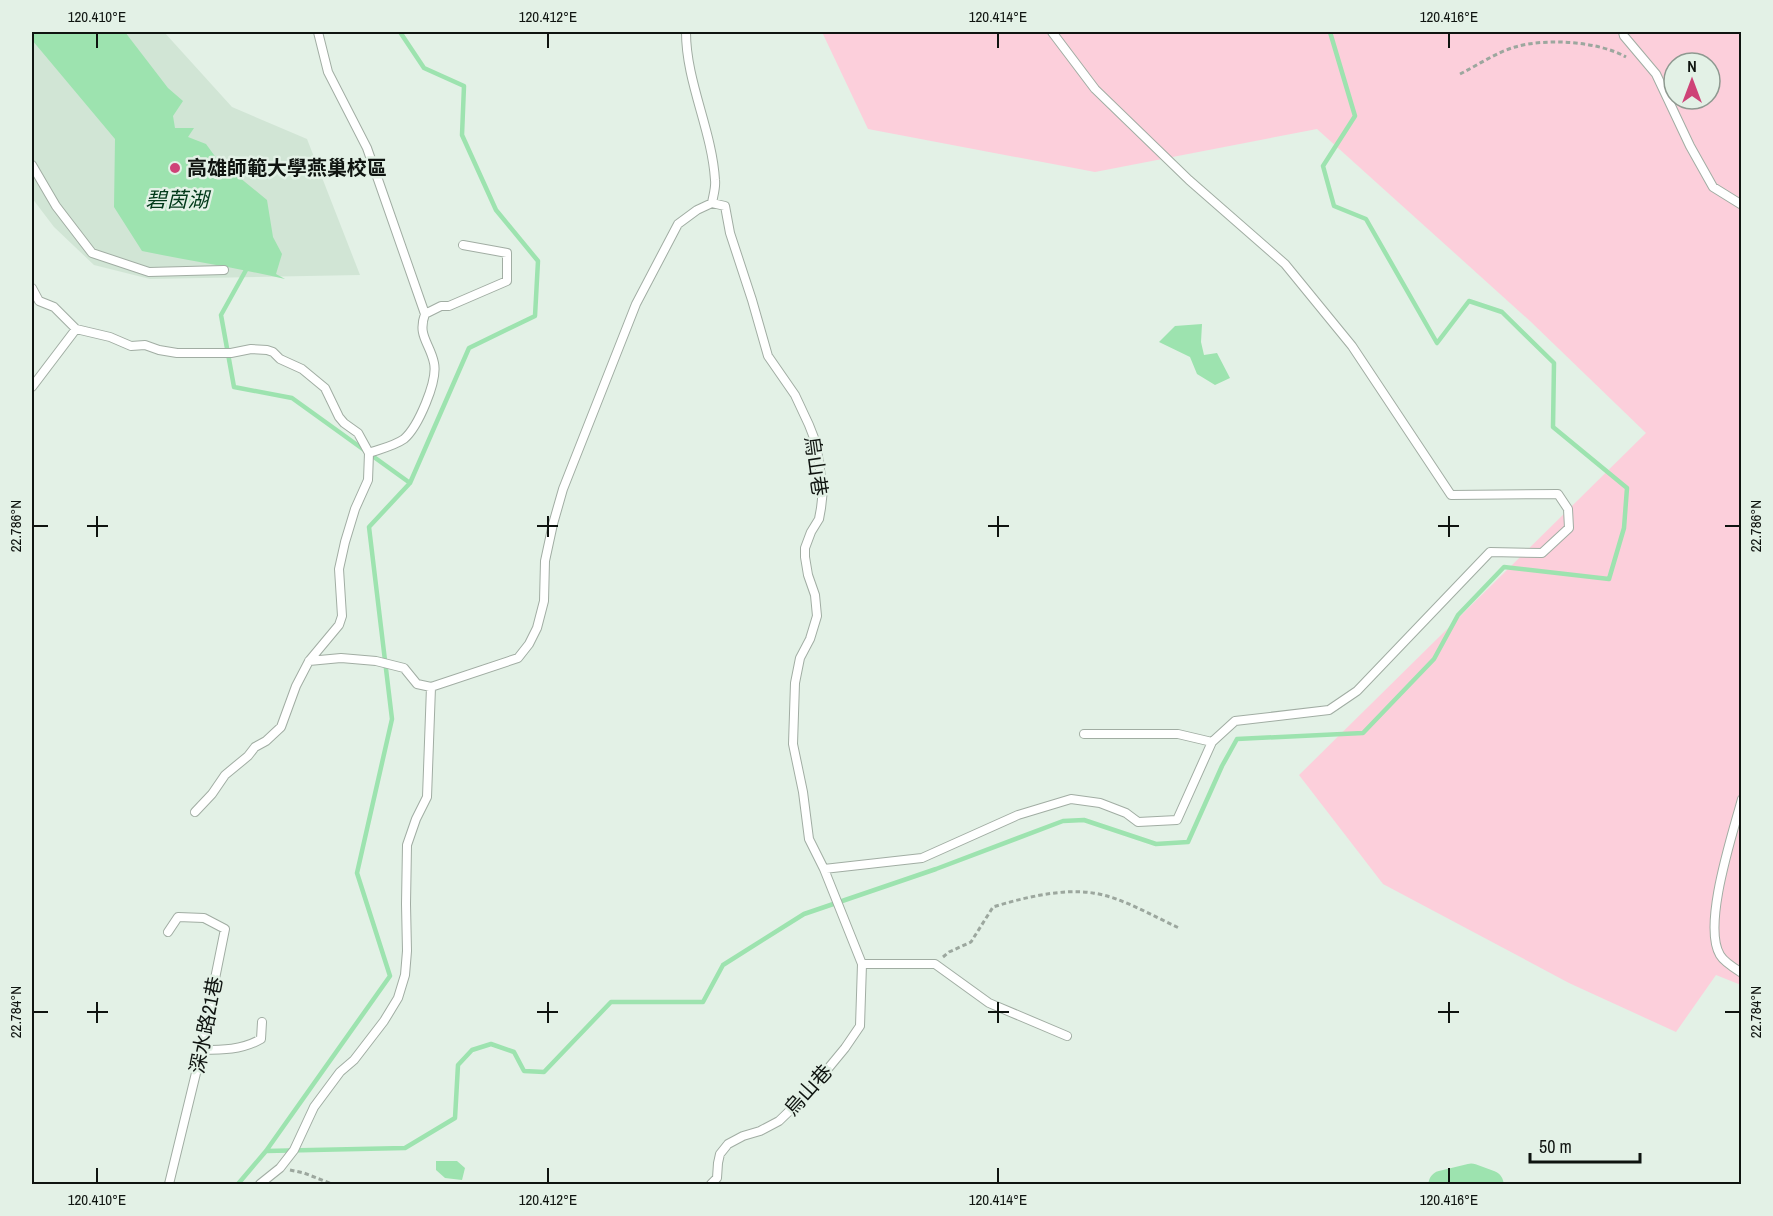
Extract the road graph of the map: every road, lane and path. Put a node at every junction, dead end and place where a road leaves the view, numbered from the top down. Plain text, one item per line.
1 (318, 32) edge
2 (686, 32) edge
3 (1052, 32) edge
4 (1623, 32) edge
5 (1629, 58) dead end
6 (1460, 74) dead end
7 (32, 165) edge
8 (712, 204) junction
9 (1742, 205) edge
10 (463, 244) dead end
11 (224, 270) dead end
12 (32, 288) edge
13 (425, 314) junction
14 (76, 329) junction
15 (32, 387) edge
16 (369, 453) junction
17 (309, 661) junction
18 (431, 687) junction
19 (1084, 734) dead end
20 (1212, 742) junction
21 (1742, 799) edge
22 (195, 812) dead end
23 (824, 869) junction
24 (1179, 928) dead end
25 (168, 932) dead end
26 (862, 964) junction
27 (935, 964) junction
28 (1742, 973) edge
29 (262, 1022) dead end
30 (1067, 1036) dead end
31 (201, 1050) junction
32 (280, 1168) junction
33 (169, 1185) edge
34 (260, 1185) edge
35 (332, 1185) edge
36 (711, 1185) edge

1 - 13 lane
2 - 8 lane
3 - 20 lane
4 - 9 lane
5 - 6 path
7 - 11 lane
8 - 18 lane
8 - 23 lane, 烏山巷
10 - 13 lane
12 - 14 lane
13 - 16 lane
14 - 15 lane
14 - 16 lane
16 - 17 lane
17 - 18 lane
17 - 22 lane
18 - 32 lane
19 - 20 lane
20 - 23 lane
21 - 28 lane
23 - 26 lane, 烏山巷
24 - 27 path
25 - 31 lane, 深水路21巷
26 - 27 lane
26 - 36 lane, 烏山巷
27 - 30 lane
29 - 31 lane
31 - 33 lane, 深水路21巷
32 - 34 lane
32 - 35 path

